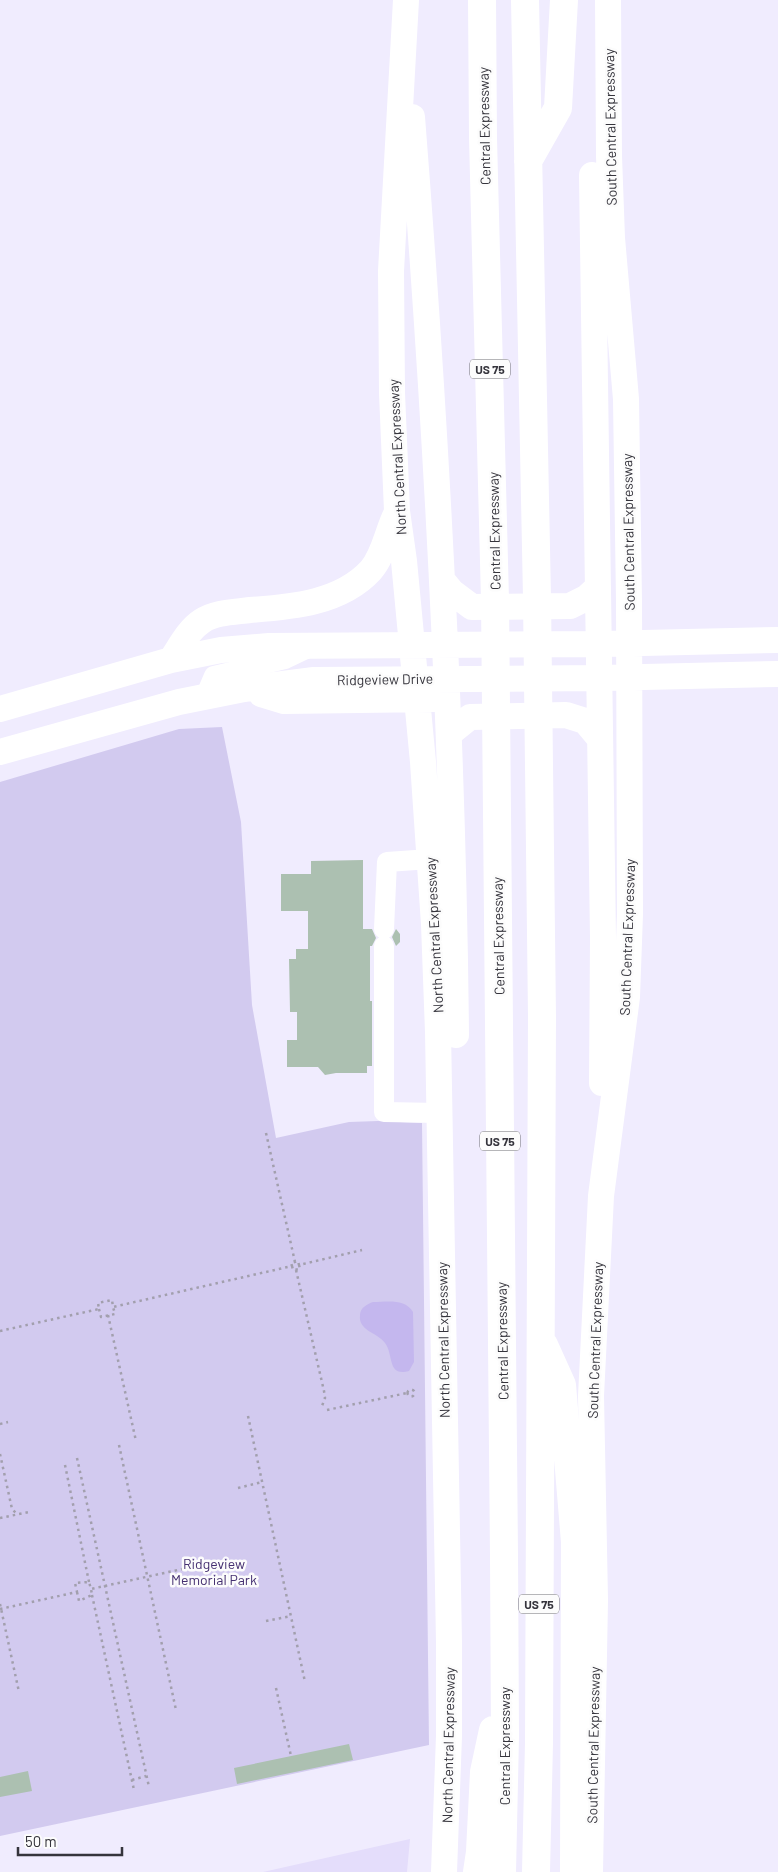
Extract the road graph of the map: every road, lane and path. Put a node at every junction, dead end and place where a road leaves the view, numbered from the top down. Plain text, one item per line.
1 (406, 0) edge
2 (475, 0) edge
3 (482, 0) edge
4 (525, 0) edge
5 (564, 0) edge
6 (607, 0) edge
7 (405, 27) junction
8 (484, 138) junction
9 (528, 161) junction
10 (397, 511) junction
11 (443, 581) junction
12 (598, 587) junction
13 (778, 640) edge
14 (445, 644) junction
15 (599, 644) junction
16 (315, 645) junction
17 (171, 660) junction
18 (778, 674) edge
19 (600, 678) junction
20 (447, 688) junction
21 (205, 697) junction
22 (0, 709) edge
23 (449, 734) junction
24 (600, 739) junction
25 (0, 752) edge
26 (430, 859) junction
27 (439, 1113) junction
28 (266, 1133) dead end
29 (601, 1196) junction
30 (362, 1250) dead end
31 (295, 1262) junction
32 (299, 1265) junction
33 (292, 1266) junction
34 (296, 1270) junction
35 (113, 1307) junction
36 (99, 1309) junction
37 (108, 1316) junction
38 (0, 1332) edge
39 (540, 1337) junction
40 (444, 1348) junction
41 (407, 1393) dead end
42 (322, 1406) dead end
43 (326, 1410) dead end
44 (248, 1416) dead end
45 (8, 1422) dead end
46 (0, 1424) edge
47 (136, 1441) dead end
48 (119, 1445) dead end
49 (0, 1454) edge
50 (77, 1458) dead end
51 (65, 1465) dead end
52 (262, 1482) junction
53 (238, 1488) dead end
54 (29, 1512) dead end
55 (17, 1514) junction
56 (0, 1518) edge
57 (196, 1566) dead end
58 (148, 1577) junction
59 (89, 1582) junction
60 (105, 1586) junction
61 (91, 1589) junction
62 (77, 1592) junction
63 (92, 1595) junction
64 (0, 1604) edge
65 (0, 1609) edge
66 (291, 1616) junction
67 (266, 1621) dead end
68 (504, 1680) junction
69 (305, 1682) dead end
70 (276, 1688) dead end
71 (19, 1692) dead end
72 (176, 1710) dead end
73 (291, 1756) dead end
74 (146, 1776) junction
75 (132, 1780) junction
76 (149, 1787) dead end
77 (134, 1790) dead end
78 (444, 1872) edge
79 (477, 1872) edge
80 (502, 1872) edge
81 (536, 1872) edge
82 (574, 1872) edge
83 (590, 1872) edge

1 - 7 main road, North Central Expressway
2 - 8 highway
3 - 8 highway, Central Expressway / US 75
4 - 9 highway, US 75
5 - 9 highway
6 - 12 main road
6 - 29 main road, South Central Expressway
7 - 10 main road, North Central Expressway
7 - 11 main road
8 - 68 highway, Central Expressway / US 75
9 - 39 highway, US 75
10 - 17 main road
10 - 26 main road, North Central Expressway
11 - 12 main road
11 - 14 main road
12 - 15 main road
13 - 15 main road
14 - 15 main road
14 - 16 main road
14 - 20 main road
15 - 19 main road
16 - 17 main road
16 - 21 lane
17 - 22 main road
18 - 19 main road, Ridgeview Drive
19 - 20 main road, Ridgeview Drive
19 - 24 main road
20 - 21 main road, Ridgeview Drive
20 - 23 main road
21 - 25 main road, Ridgeview Drive
23 - 24 main road
23 - 40 main road
24 - 29 main road
26 - 27 main road, North Central Expressway
26 - 27 lane
27 - 40 main road, North Central Expressway
28 - 31 path
29 - 83 main road, South Central Expressway
30 - 32 path
31 - 32 path
31 - 33 path
32 - 34 path
33 - 34 path
33 - 35 path
34 - 42 path
35 - 36 path
35 - 37 path
36 - 37 path
36 - 38 path
37 - 47 path
39 - 81 highway, US 75
39 - 82 highway
40 - 78 main road, North Central Expressway
41 - 43 path
44 - 52 path
45 - 46 path
48 - 58 path
49 - 55 path
50 - 60 path
51 - 59 path
52 - 53 path
52 - 66 path
54 - 55 path
55 - 56 path
57 - 58 path
58 - 60 path
58 - 72 path
59 - 61 path
59 - 62 path
60 - 61 path
60 - 74 path
61 - 63 path
62 - 63 path
62 - 65 path
63 - 75 path
64 - 65 path
65 - 71 path
66 - 67 path
66 - 69 path
68 - 79 highway
68 - 80 highway, Central Expressway / US 75
70 - 73 path
74 - 75 path
74 - 76 path
75 - 77 path

